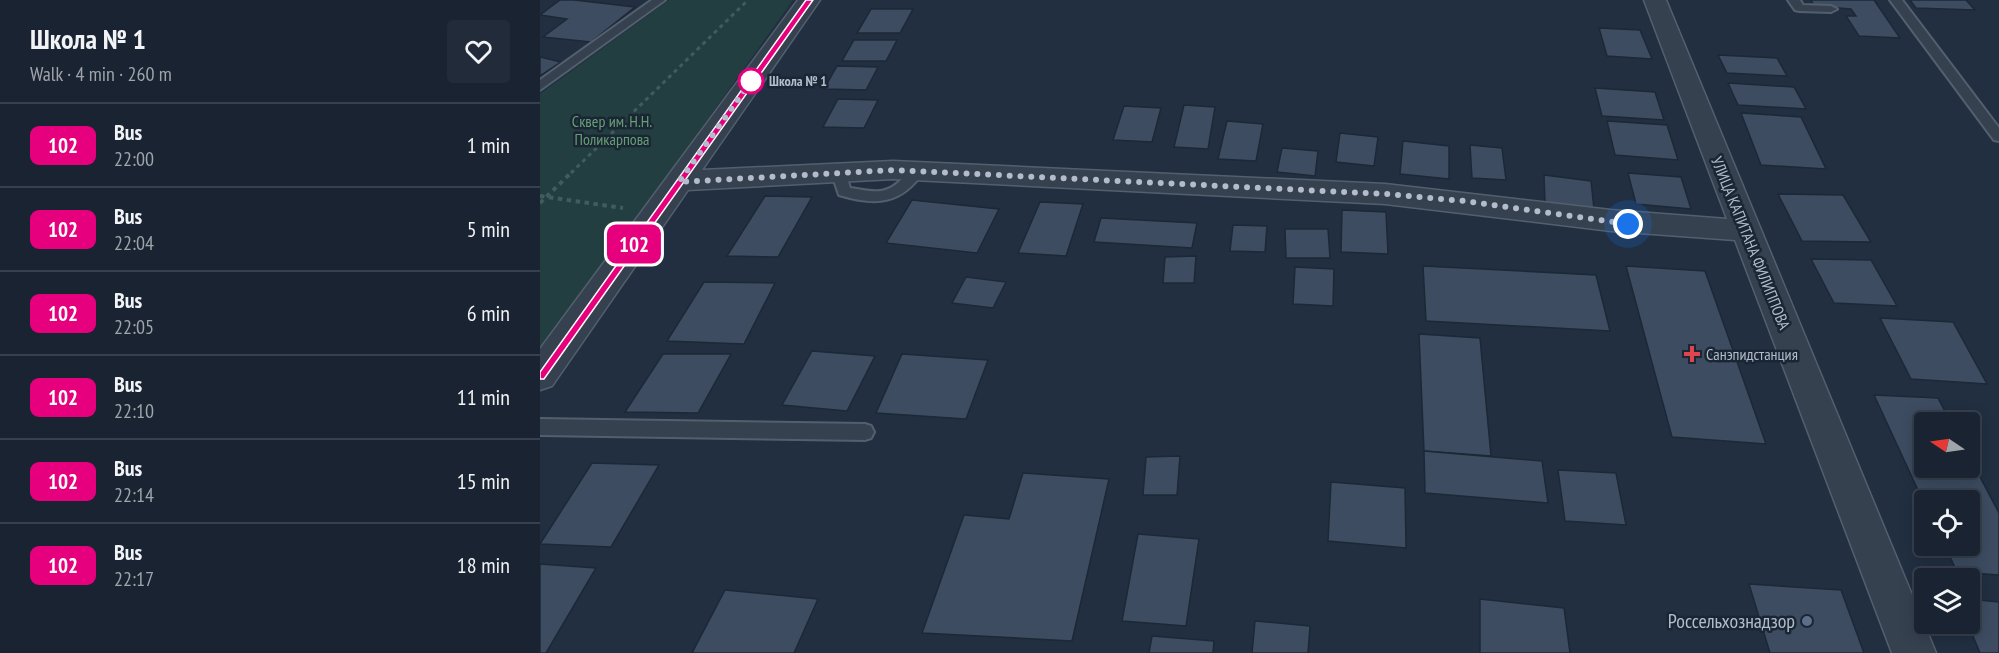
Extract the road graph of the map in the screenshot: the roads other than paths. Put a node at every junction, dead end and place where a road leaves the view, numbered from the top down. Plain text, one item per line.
1 (659, 0) edge
2 (809, 0) edge
3 (1655, 0) edge
4 (1794, 0) edge
5 (1896, 0) edge
6 (1831, 9) dead end
7 (540, 86) edge
8 (1999, 136) edge
9 (679, 182) junction
10 (1746, 230) junction
11 (540, 376) edge
12 (540, 427) edge
13 (865, 432) dead end
14 (1914, 653) edge

1 - 7 lane
2 - 9 street
3 - 10 street, УЛИЦА КАПИТАНА ФИЛИППОВА
4 - 6 lane
5 - 8 lane
9 - 10 street
9 - 11 street
10 - 14 street, УЛИЦА КАПИТАНА ФИЛИППОВА
12 - 13 lane

